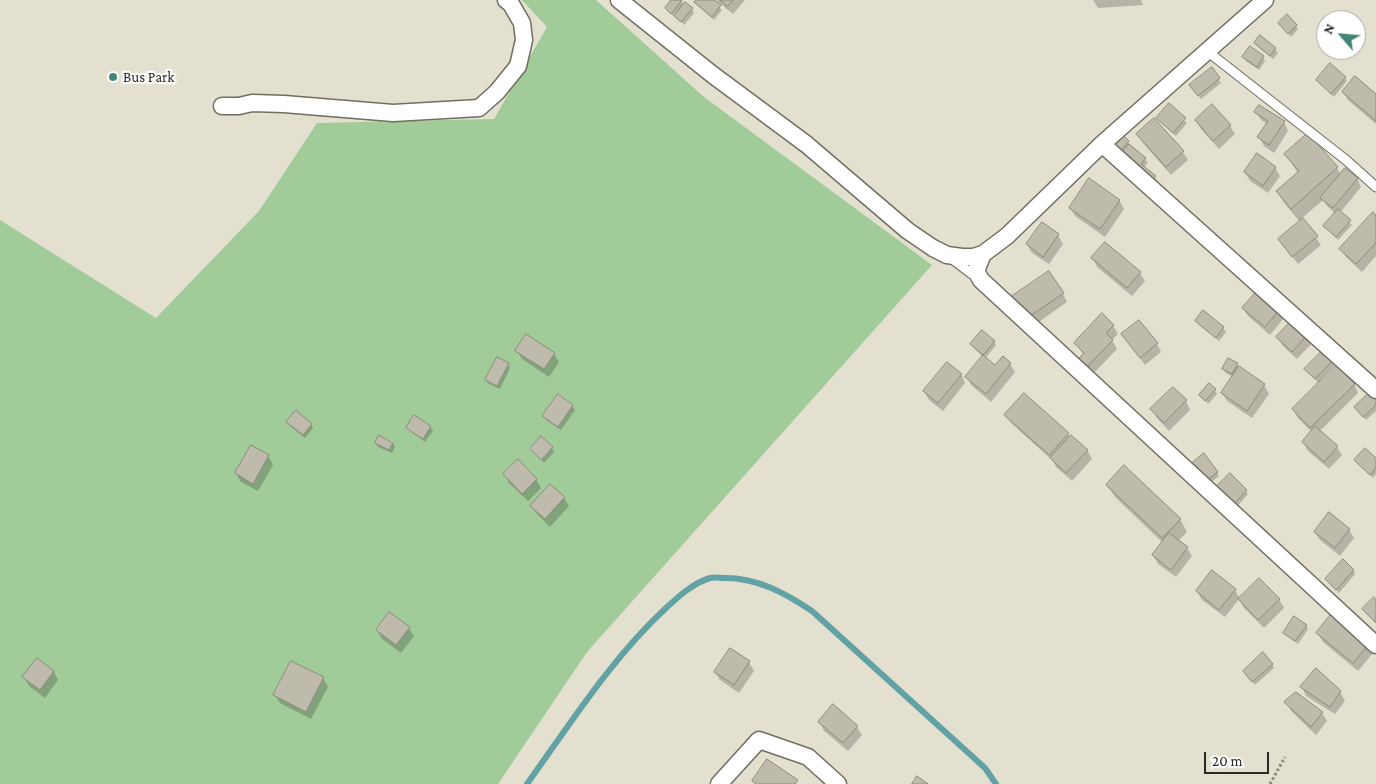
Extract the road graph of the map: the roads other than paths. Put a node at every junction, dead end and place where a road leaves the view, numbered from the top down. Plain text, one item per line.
1 (506, 0) edge
2 (619, 0) edge
3 (1265, 0) edge
4 (1207, 51) junction
5 (222, 106) dead end
6 (1102, 144) junction
7 (1376, 187) edge
8 (983, 254) junction
9 (947, 255) junction
10 (981, 280) junction
11 (1376, 390) edge
12 (1376, 645) edge
13 (719, 784) edge
14 (838, 784) edge

1 - 5 street
2 - 9 street
3 - 4 street
4 - 6 street
4 - 7 lane
6 - 8 street
6 - 11 street
8 - 9 street
8 - 10 street
9 - 10 lane
10 - 12 street
13 - 14 street

